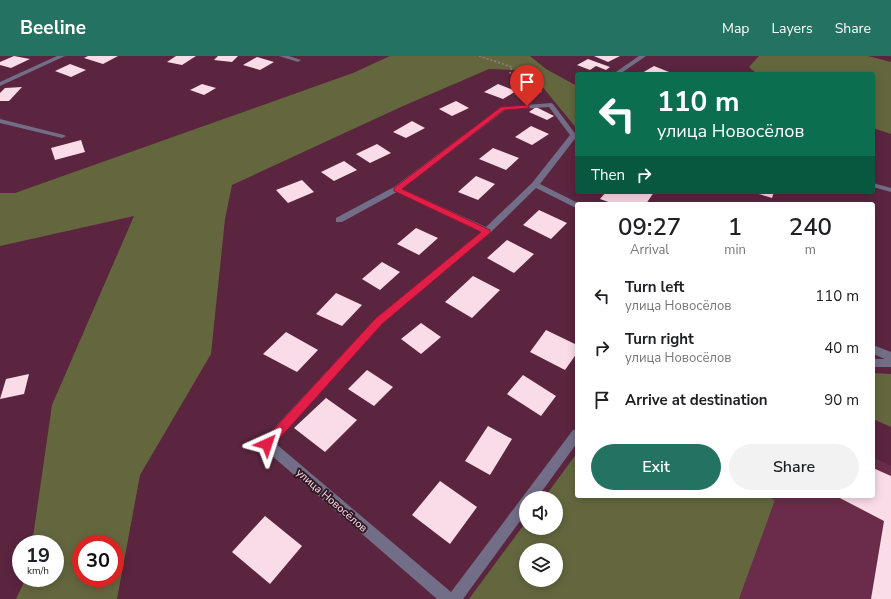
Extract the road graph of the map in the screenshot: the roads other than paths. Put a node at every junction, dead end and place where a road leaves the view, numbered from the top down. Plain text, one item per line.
1 (62, 56) edge
2 (282, 56) edge
3 (643, 56) edge
4 (298, 60) dead end
5 (619, 72) edge
6 (0, 84) edge
7 (0, 121) edge
8 (62, 136) dead end
9 (535, 185) junction
10 (875, 186) edge
11 (397, 189) junction
12 (891, 190) edge
13 (575, 205) edge
14 (339, 220) dead end
15 (487, 231) junction
16 (875, 350) edge
17 (891, 357) edge
18 (875, 363) edge
19 (891, 363) edge
20 (575, 437) edge
21 (534, 491) edge
22 (519, 511) edge
23 (448, 599) edge
24 (454, 599) edge

1 - 6 street
2 - 4 street
3 - 5 street
7 - 8 street
9 - 11 street, улица Новосёлов
9 - 13 street
9 - 15 street, улица Новосёлов
10 - 12 street
11 - 14 street
11 - 15 street
15 - 23 street, улица Новосёлов
16 - 17 street
18 - 19 street
20 - 21 street
22 - 24 street

